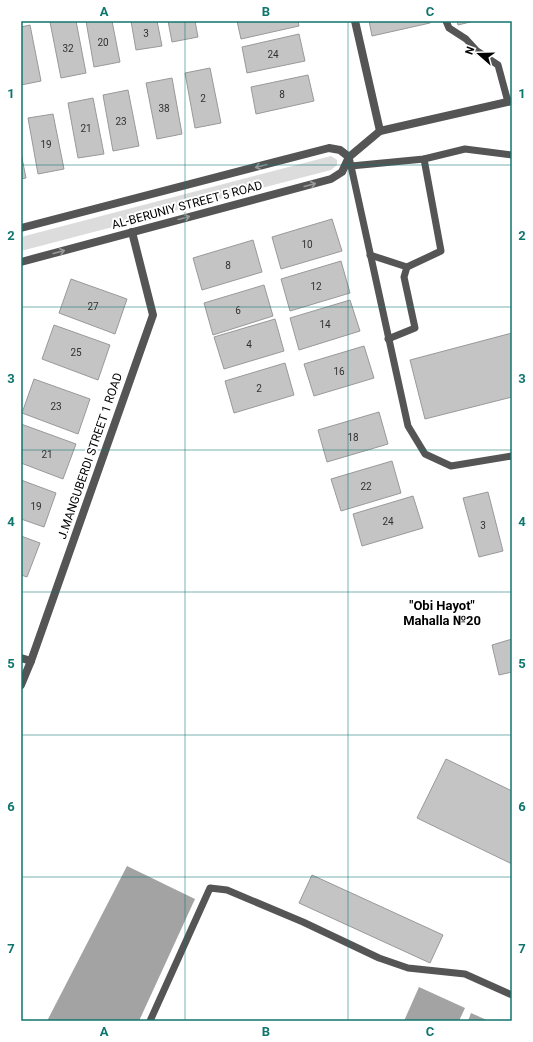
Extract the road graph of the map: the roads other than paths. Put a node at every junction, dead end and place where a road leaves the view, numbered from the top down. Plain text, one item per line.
1 (355, 21) edge
2 (446, 21) edge
3 (510, 101) edge
4 (380, 131) junction
5 (512, 155) edge
6 (349, 157) junction
7 (424, 159) junction
8 (351, 166) junction
9 (21, 228) edge
10 (132, 232) junction
11 (370, 255) junction
12 (21, 262) edge
13 (407, 267) junction
14 (388, 339) junction
15 (512, 456) edge
16 (21, 658) edge
17 (31, 661) junction
18 (21, 685) edge
19 (512, 995) edge
20 (150, 1021) edge

1 - 4 street
2 - 3 lane
3 - 4 street, AL-BERUNIY STREET 5 ROAD
4 - 6 street, AL-BERUNIY STREET 5 ROAD
5 - 7 lane
6 - 8 lane
6 -> 9 street, AL-BERUNIY STREET 5 ROAD
10 -> 6 street, AL-BERUNIY STREET 5 ROAD
7 - 8 lane
7 - 13 lane
8 - 11 lane
12 -> 10 street, AL-BERUNIY STREET 5 ROAD
10 - 17 street, J.MANGUBERDI STREET 1 ROAD
11 - 13 lane
11 - 14 lane
13 - 14 lane
14 - 15 lane
16 - 17 street
17 - 18 street, J.MANGUBERDI STREET 1 ROAD
19 - 20 lane

